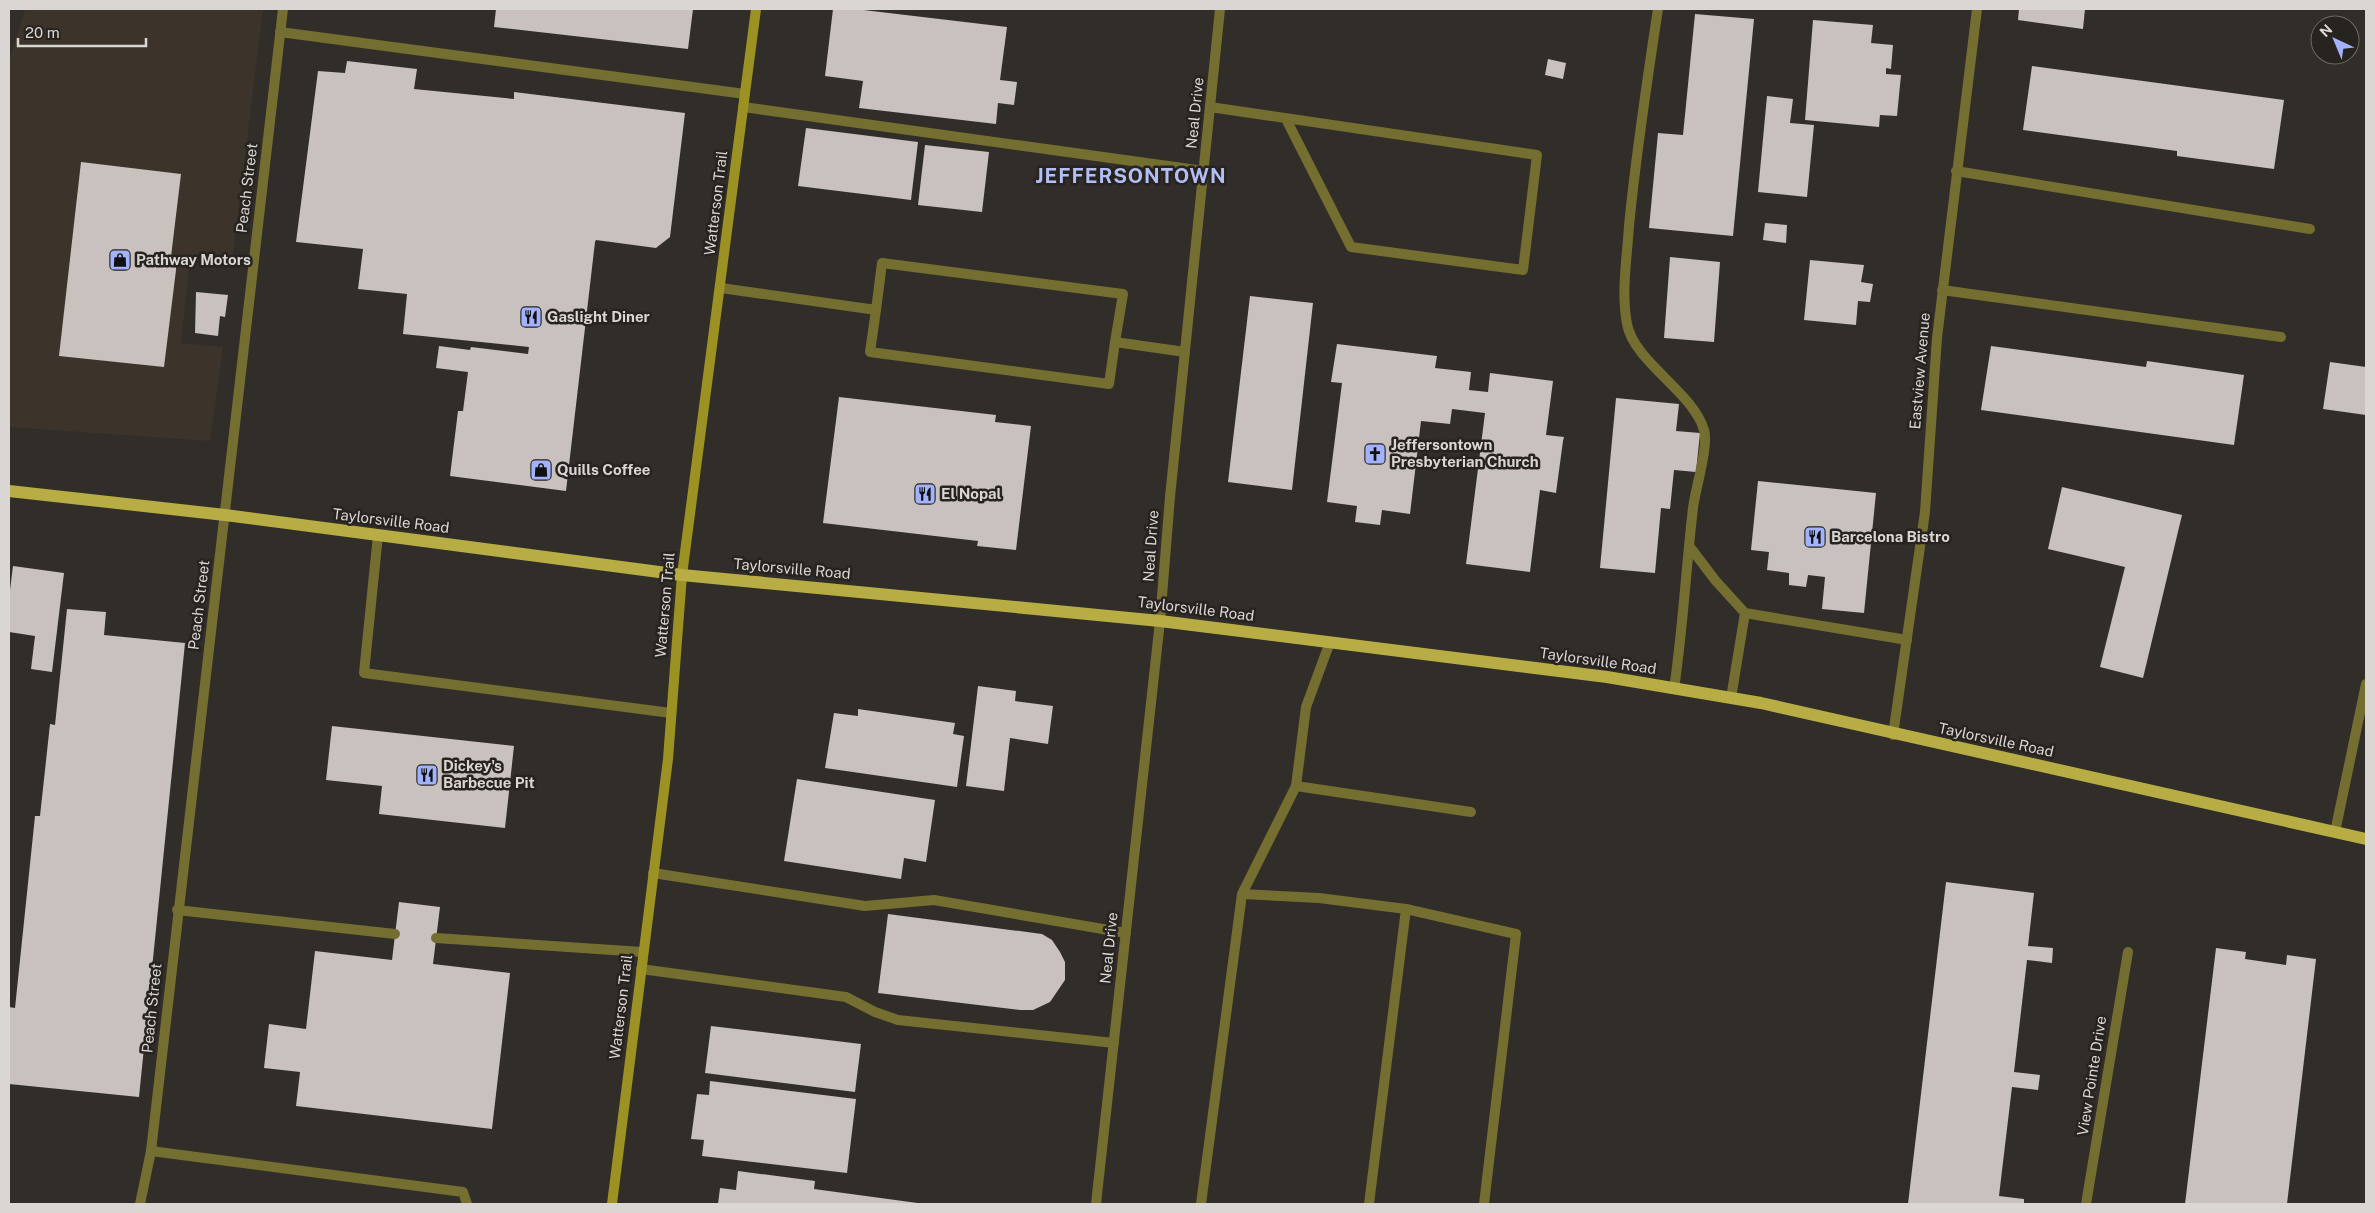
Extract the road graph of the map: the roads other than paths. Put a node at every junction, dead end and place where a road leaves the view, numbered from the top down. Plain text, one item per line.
1 (283, 9) edge
2 (756, 9) edge
3 (1220, 9) edge
4 (1658, 9) edge
5 (1977, 9) edge
6 (280, 32) junction
7 (745, 94) junction
8 (743, 106) junction
9 (1210, 107) junction
10 (1286, 118) junction
11 (1204, 171) junction
12 (1956, 171) junction
13 (2310, 229) dead end
14 (721, 288) junction
15 (1942, 290) junction
16 (876, 310) junction
17 (2280, 337) dead end
18 (1115, 342) junction
19 (1185, 352) junction
20 (9, 492) edge
21 (225, 516) junction
22 (378, 535) junction
23 (1690, 547) junction
24 (682, 575) junction
25 (1745, 614) junction
26 (1160, 621) junction
27 (1907, 640) junction
28 (1330, 642) junction
29 (2366, 684) edge
30 (1674, 688) junction
31 (1731, 698) junction
32 (671, 713) junction
33 (1893, 734) junction
34 (1296, 786) junction
35 (1471, 812) dead end
36 (2335, 832) junction
37 (2366, 839) edge
38 (653, 873) junction
39 (1242, 894) junction
40 (1406, 908) junction
41 (177, 910) junction
42 (395, 934) dead end
43 (1126, 934) junction
44 (436, 938) dead end
45 (642, 952) junction
46 (2128, 952) dead end
47 (641, 969) junction
48 (1114, 1043) junction
49 (150, 1151) junction
50 (140, 1204) edge
51 (467, 1204) edge
52 (612, 1204) edge
53 (1096, 1204) edge
54 (1201, 1204) edge
55 (1369, 1204) edge
56 (1484, 1204) edge
57 (2086, 1204) edge

1 - 6 street, Peach Street
2 - 7 main road, Watterson Trail
3 - 9 street, Neal Drive
4 - 23 street
5 - 12 street, Eastview Avenue
6 - 7 street
6 - 21 street, Peach Street
7 - 8 main road, Watterson Trail
8 - 11 street
8 - 14 main road, Watterson Trail
9 - 10 street
9 - 11 street, Neal Drive
10 - 10 street
11 - 19 street, Neal Drive
12 - 13 street
12 - 15 street, Eastview Avenue
14 - 16 street
14 - 24 main road, Watterson Trail
15 - 17 street
15 - 27 street, Eastview Avenue
16 - 18 street
16 - 18 street
18 - 19 street
19 - 26 street, Neal Drive
20 - 21 main road, Taylorsville Road
21 - 22 main road, Taylorsville Road
21 - 41 street, Peach Street
22 - 24 main road, Taylorsville Road
22 - 32 street
23 - 25 street
23 - 30 street
24 - 26 main road, Taylorsville Road
24 - 32 main road, Watterson Trail
25 - 27 street
25 - 31 street
26 - 28 main road, Taylorsville Road
26 - 43 street, Neal Drive
27 - 33 street, Eastview Avenue
28 - 30 main road, Taylorsville Road
28 - 34 street
29 - 36 street
30 - 31 main road, Taylorsville Road
31 - 33 main road, Taylorsville Road
32 - 38 main road, Watterson Trail
33 - 36 main road, Taylorsville Road
34 - 35 street
34 - 39 street
36 - 37 main road, Taylorsville Road
38 - 43 street
38 - 45 main road, Watterson Trail
39 - 40 street
39 - 54 street
40 - 55 street
40 - 56 street
41 - 42 street
41 - 49 street, Peach Street
43 - 48 street, Neal Drive
44 - 45 street
45 - 47 main road, Watterson Trail
46 - 57 street, View Pointe Drive
47 - 48 street
47 - 52 main road, Watterson Trail
48 - 53 street, Neal Drive
49 - 50 street, Peach Street
49 - 51 street

